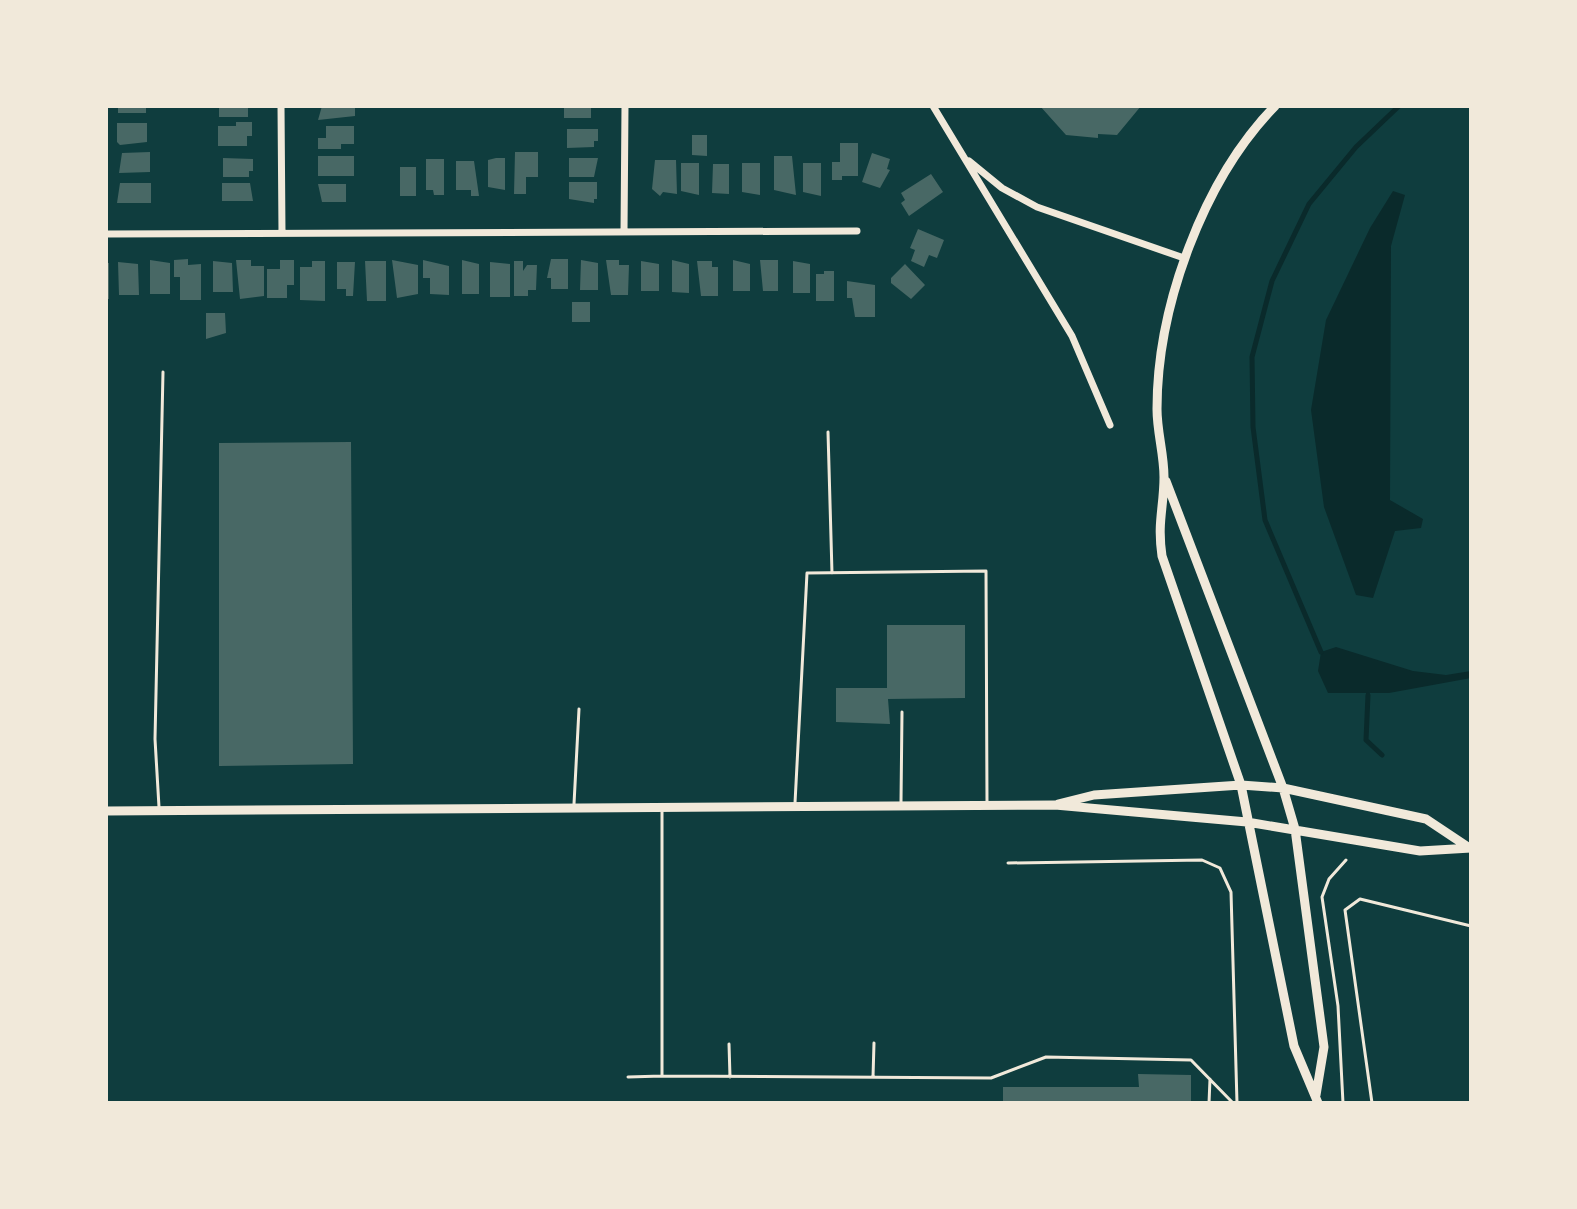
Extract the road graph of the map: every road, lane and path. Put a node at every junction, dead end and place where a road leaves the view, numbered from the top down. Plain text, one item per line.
1 (281, 106) edge
2 (625, 106) edge
3 (933, 106) edge
4 (1275, 106) edge
5 (965, 157) junction
6 (857, 231) dead end
7 (624, 232) junction
8 (282, 233) junction
9 (106, 234) edge
10 (1184, 258) junction
11 (163, 372) dead end
12 (1110, 425) dead end
13 (828, 432) dead end
14 (1164, 477) junction
15 (832, 573) junction
16 (579, 709) dead end
17 (902, 712) dead end
18 (1241, 785) junction
19 (1283, 788) junction
20 (987, 805) junction
21 (1055, 805) junction
22 (901, 806) junction
23 (795, 807) junction
24 (574, 808) junction
25 (662, 808) junction
26 (106, 811) edge
27 (159, 811) junction
28 (1247, 822) junction
29 (1295, 829) junction
30 (1470, 847) edge
31 (1346, 860) dead end
32 (1008, 863) dead end
33 (1471, 926) edge
34 (874, 1043) dead end
35 (729, 1044) dead end
36 (662, 1076) junction
37 (628, 1077) dead end
38 (730, 1077) junction
39 (873, 1077) junction
40 (1210, 1079) junction
41 (1317, 1099) edge
42 (1209, 1103) edge
43 (1235, 1103) edge
44 (1343, 1103) edge
45 (1372, 1103) edge

1 - 8 street
2 - 7 street
3 - 5 street
4 - 10 street
5 - 10 street
5 - 12 street
6 - 7 street
7 - 8 street
8 - 9 street
10 - 14 street
11 - 27 lane
13 - 15 lane
14 - 18 street
14 - 19 street
15 - 20 lane
15 - 23 lane
16 - 24 lane
17 - 22 lane
18 - 19 street
18 - 21 street
18 - 28 street
19 - 29 street
19 - 30 street
20 - 21 street
20 - 22 street
21 - 28 street
22 - 23 street
23 - 25 street
24 - 25 street
24 - 27 street
25 - 36 lane
26 - 27 street
28 - 29 street
28 - 41 street
29 - 30 street
29 - 41 street
31 - 44 path
32 - 43 lane
33 - 45 lane
34 - 39 lane
35 - 38 lane
36 - 37 lane
36 - 38 lane
38 - 39 lane
39 - 40 lane
40 - 42 lane
40 - 43 lane

